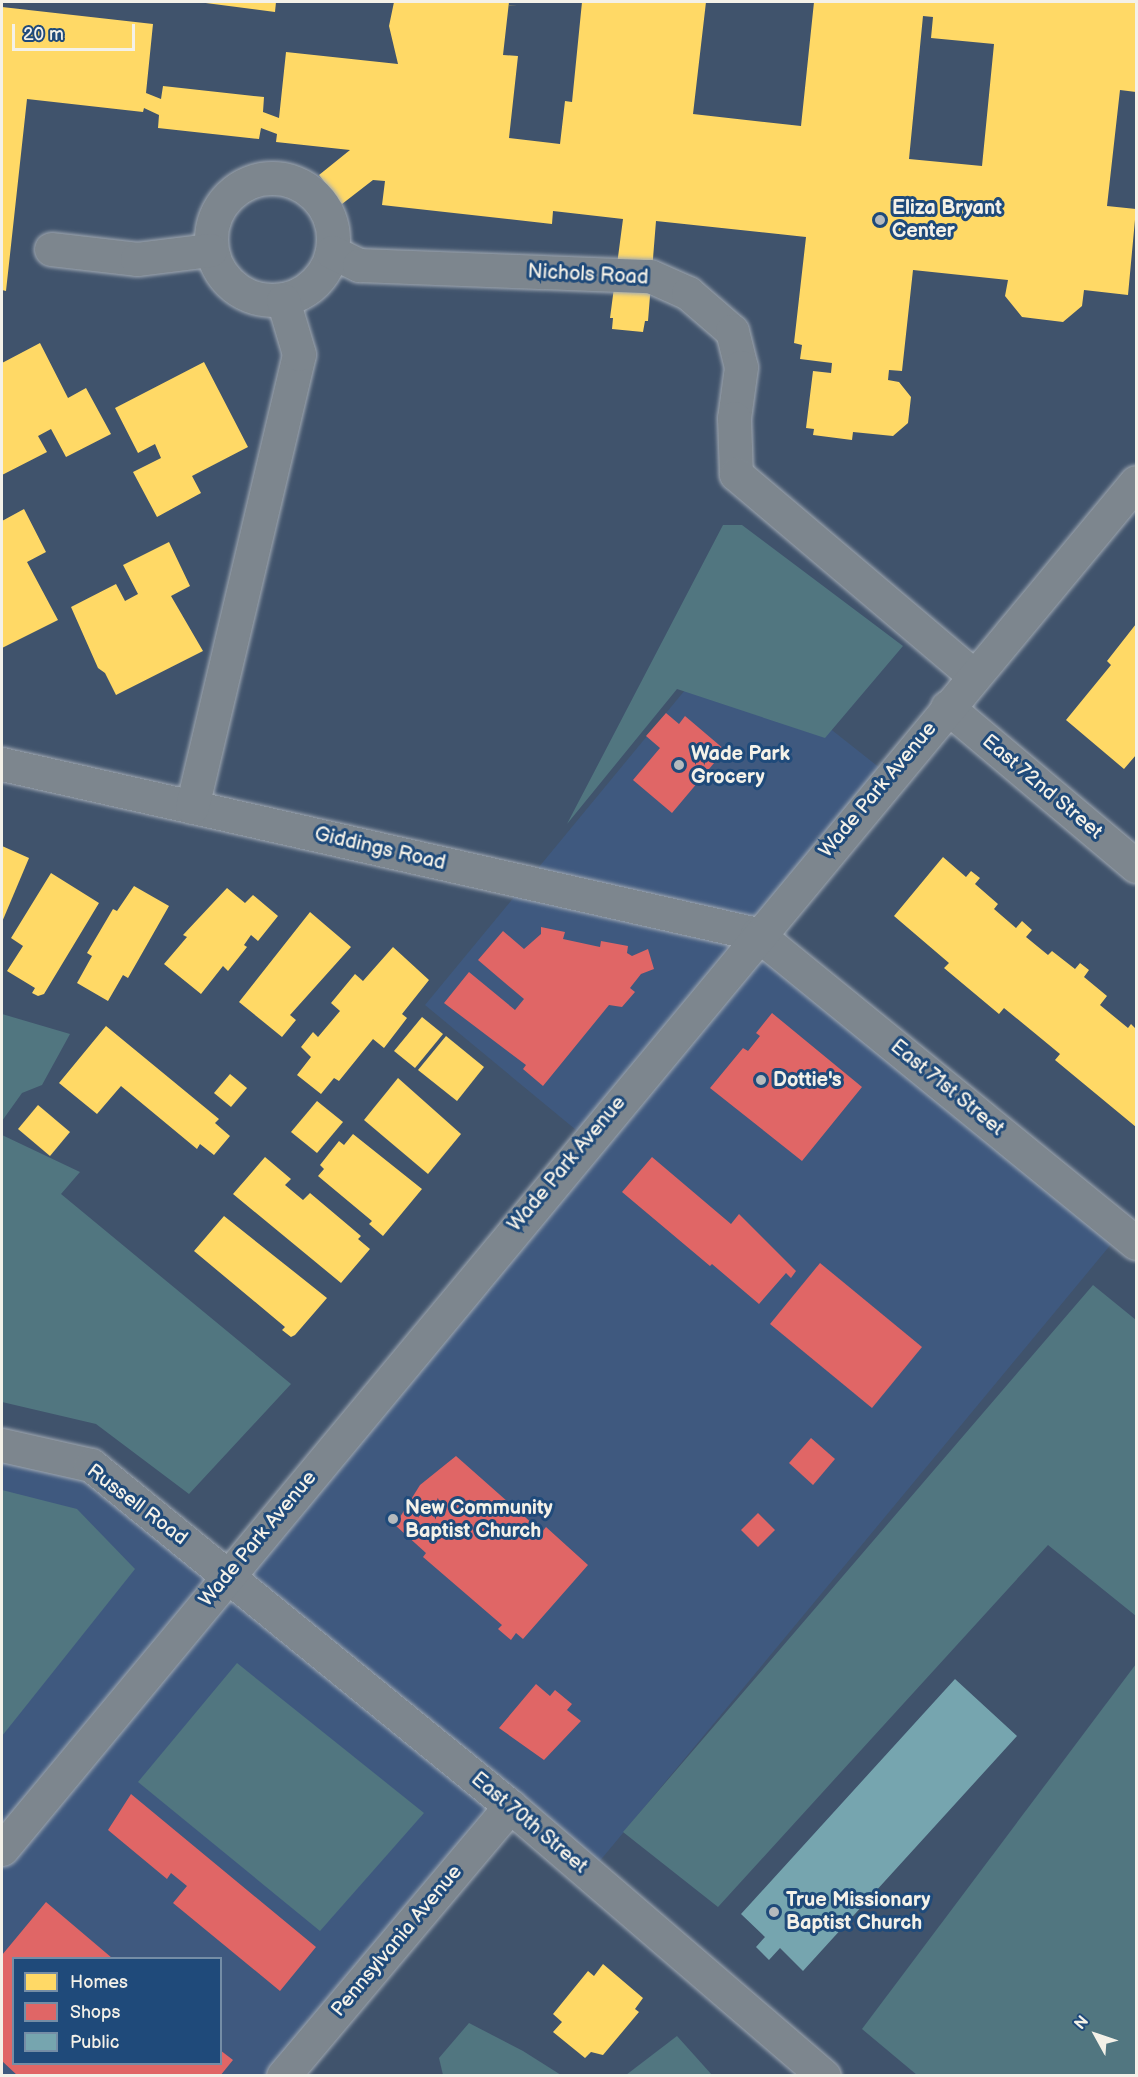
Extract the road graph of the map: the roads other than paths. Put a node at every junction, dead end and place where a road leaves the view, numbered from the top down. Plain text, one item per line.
1 (51, 249) dead end
2 (210, 250) junction
3 (332, 252) junction
4 (283, 300) junction
5 (1137, 482) edge
6 (974, 676) junction
7 (948, 707) junction
8 (2, 764) edge
9 (192, 807) junction
10 (1137, 866) edge
11 (758, 934) junction
12 (1137, 1243) edge
13 (2, 1445) edge
14 (227, 1576) junction
15 (510, 1806) junction
16 (2, 1849) edge
17 (283, 2076) edge
18 (824, 2076) edge

1 - 2 street
2 - 3 street
2 - 4 street
3 - 4 street
3 - 6 street, Nichols Road
4 - 9 street
5 - 6 street, Wade Park Avenue
6 - 7 street, Wade Park Avenue
7 - 10 street, East 72nd Street
7 - 11 street, Wade Park Avenue
8 - 9 street, Giddings Road
9 - 11 street, Giddings Road
11 - 12 street, East 71st Street
11 - 14 street, Wade Park Avenue
13 - 14 street, Russell Road
14 - 15 street, East 70th Street
14 - 16 street, Wade Park Avenue
15 - 17 street, Pennsylvania Avenue
15 - 18 street, East 70th Street

